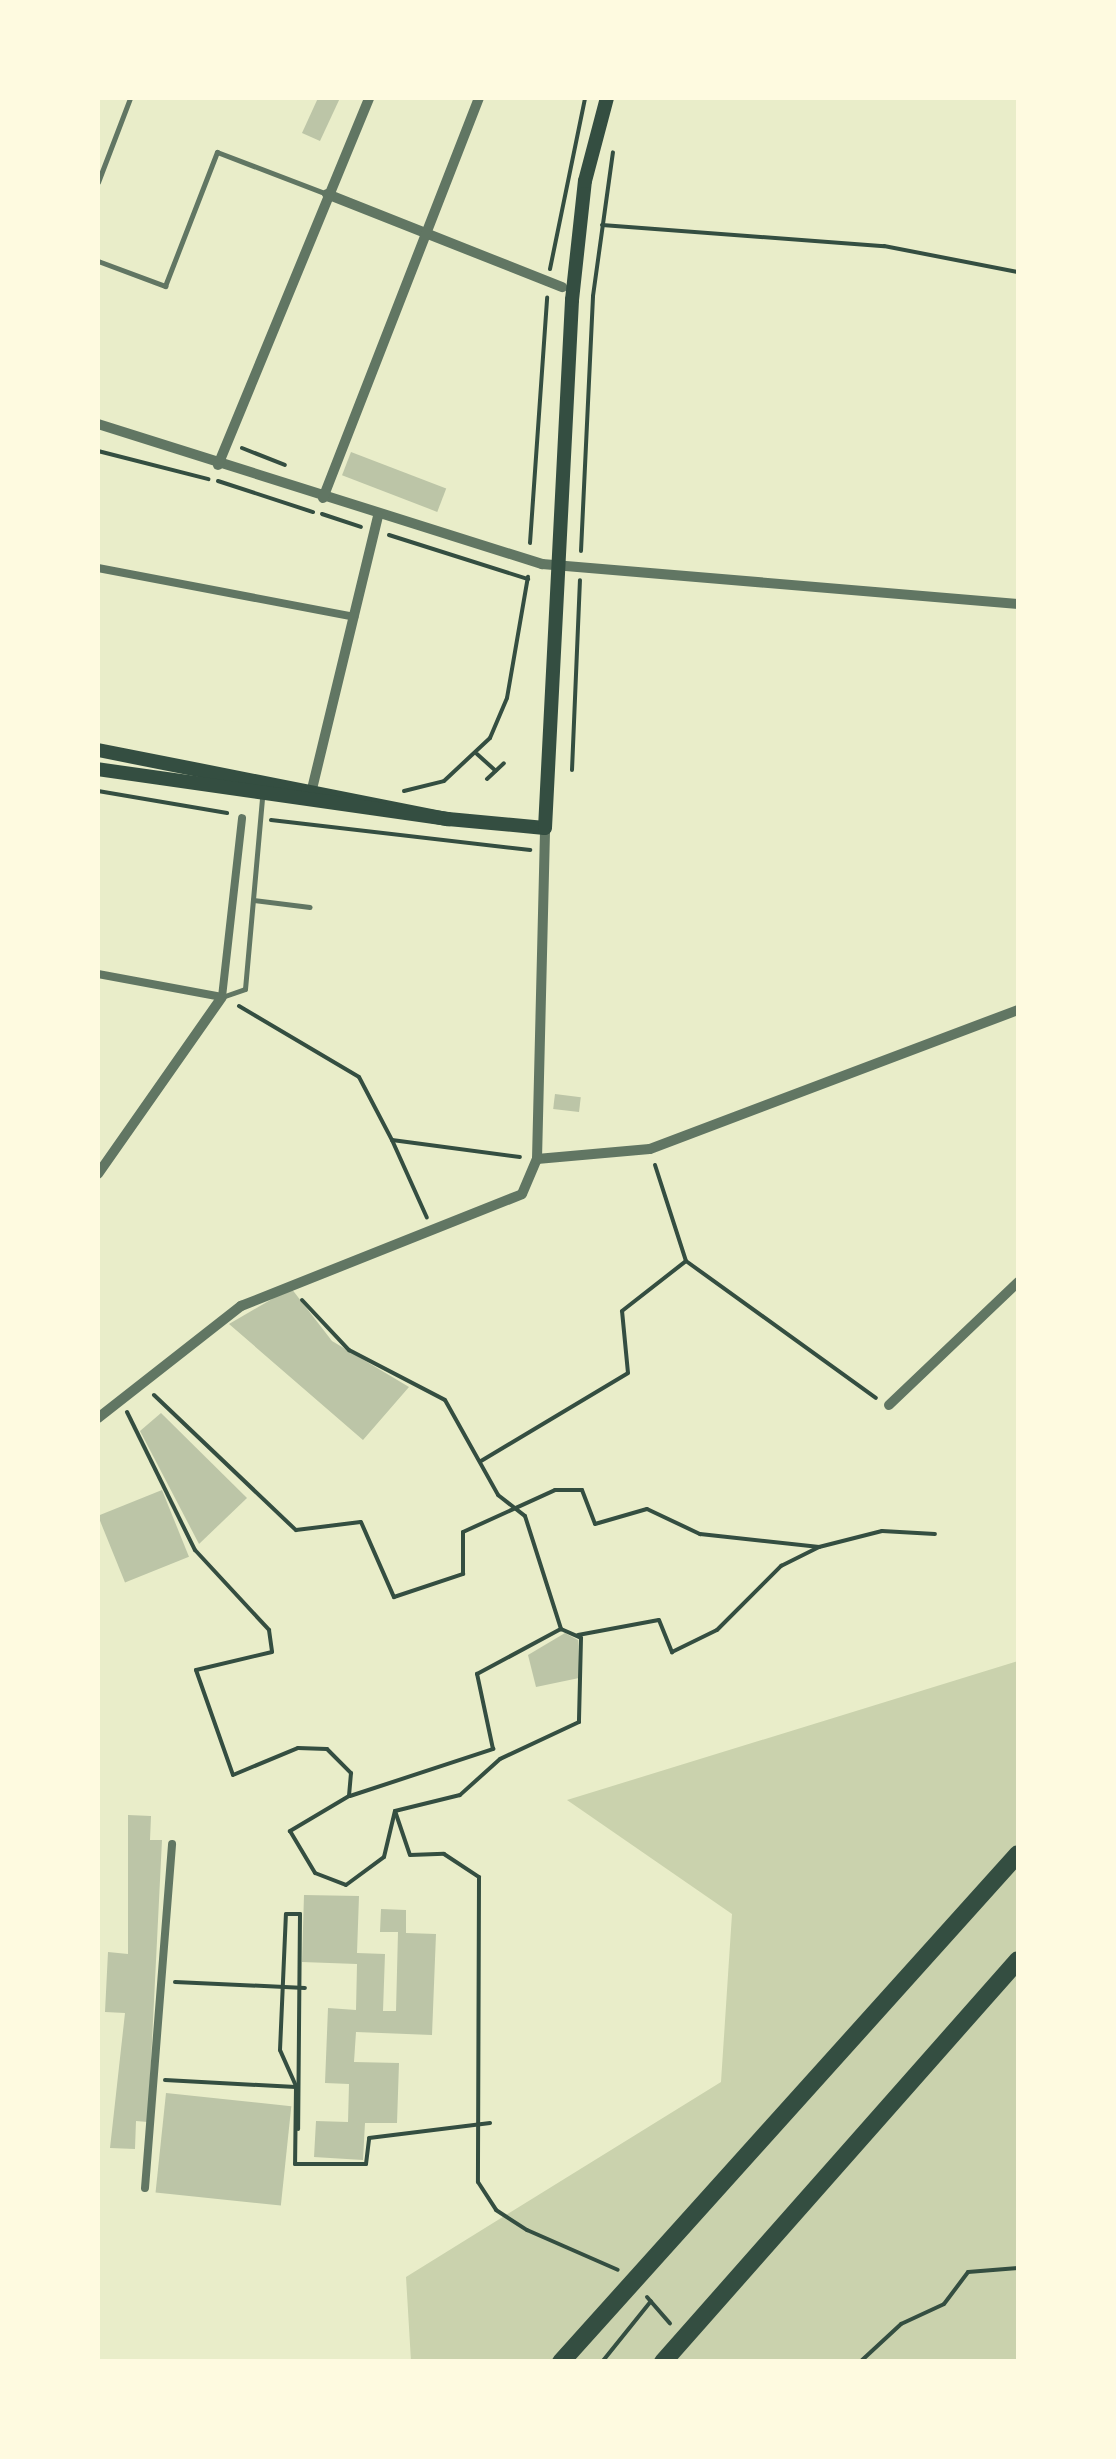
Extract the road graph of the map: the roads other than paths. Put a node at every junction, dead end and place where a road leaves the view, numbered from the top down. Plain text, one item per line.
1 (130, 98) edge
2 (369, 98) edge
3 (479, 98) edge
4 (607, 98) edge
5 (98, 182) edge
6 (327, 194) junction
7 (426, 233) junction
8 (98, 262) edge
9 (562, 287) dead end
10 (98, 424) edge
11 (218, 465) junction
12 (323, 498) junction
13 (378, 516) junction
14 (554, 566) junction
15 (98, 568) edge
16 (1018, 604) edge
17 (354, 618) junction
18 (98, 750) edge
19 (98, 769) edge
20 (312, 789) junction
21 (262, 797) junction
22 (242, 818) dead end
23 (448, 820) junction
24 (545, 828) junction
25 (253, 900) junction
26 (310, 907) dead end
27 (98, 974) edge
28 (222, 997) junction
29 (1018, 1010) edge
30 (537, 1159) junction
31 (98, 1174) edge
32 (1018, 1282) edge
33 (889, 1405) road end
34 (98, 1418) edge
35 (172, 1844) dead end
36 (1018, 1854) edge
37 (1018, 1960) edge
38 (145, 2188) dead end
39 (562, 2362) edge
40 (663, 2362) edge

1 - 5 lane
2 - 6 street
3 - 7 street
4 - 14 main road
6 - 7 street
6 - 8 lane
6 - 11 street
7 - 9 street
7 - 12 street
10 - 11 street
11 - 12 street
12 - 13 street
13 - 14 street
13 - 17 street
14 - 16 street
14 - 24 main road
15 - 17 street
17 - 20 street
18 - 20 main road
19 - 21 main road
20 - 23 main road
21 - 23 main road
21 - 25 lane
22 - 28 street
23 - 24 main road
24 - 30 street
25 - 26 lane
25 - 28 lane
27 - 28 street
28 - 31 street
29 - 30 street
30 - 34 street
32 - 33 street
35 - 38 street
36 - 39 highway
37 - 40 highway

